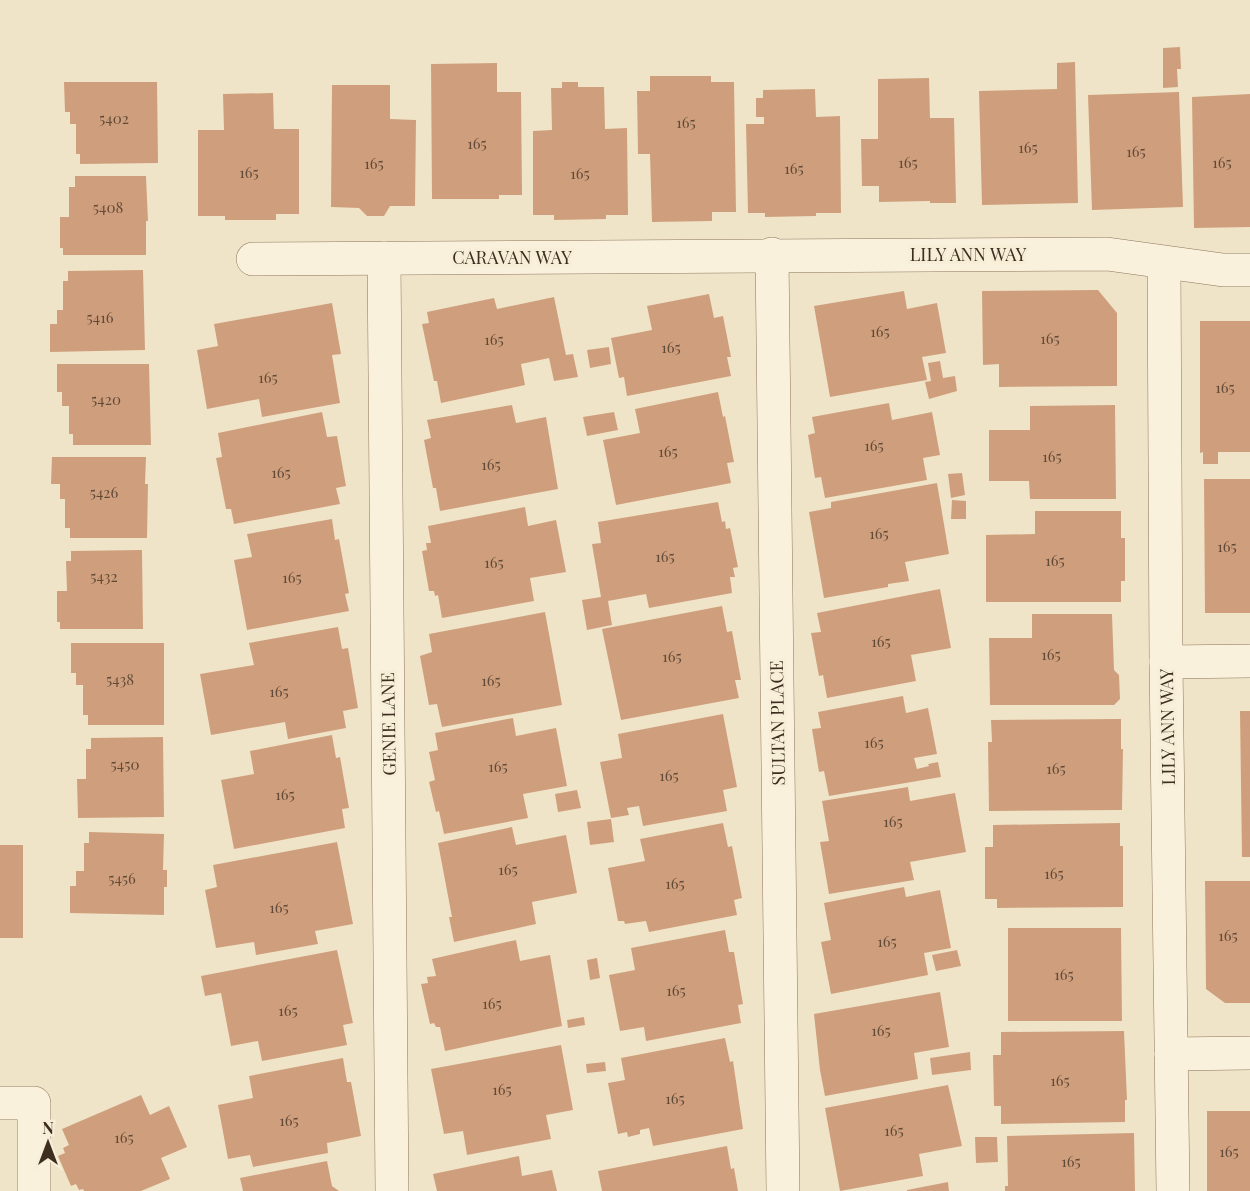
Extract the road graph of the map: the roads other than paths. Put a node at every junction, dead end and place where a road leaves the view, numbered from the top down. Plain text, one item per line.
1 (772, 254) junction
2 (384, 258) junction
3 (253, 259) dead end
4 (1164, 263) junction
5 (1250, 270) edge
6 (1250, 661) edge
7 (1166, 662) junction
8 (1250, 1053) edge
9 (1171, 1054) junction
10 (0, 1103) edge
11 (34, 1191) edge
12 (392, 1191) edge
13 (783, 1191) edge
14 (1173, 1191) edge

1 - 2 lane, CARAVAN WAY
1 - 4 lane, LILY ANN WAY
1 - 13 lane, SULTAN PLACE
2 - 3 lane, CARAVAN WAY
2 - 12 lane, GENIE LANE
4 - 5 lane, LILY ANN WAY
4 - 7 lane, LILY ANN WAY
6 - 7 lane
7 - 9 lane, LILY ANN WAY
8 - 9 lane
9 - 14 lane, LILY ANN WAY
10 - 11 lane

